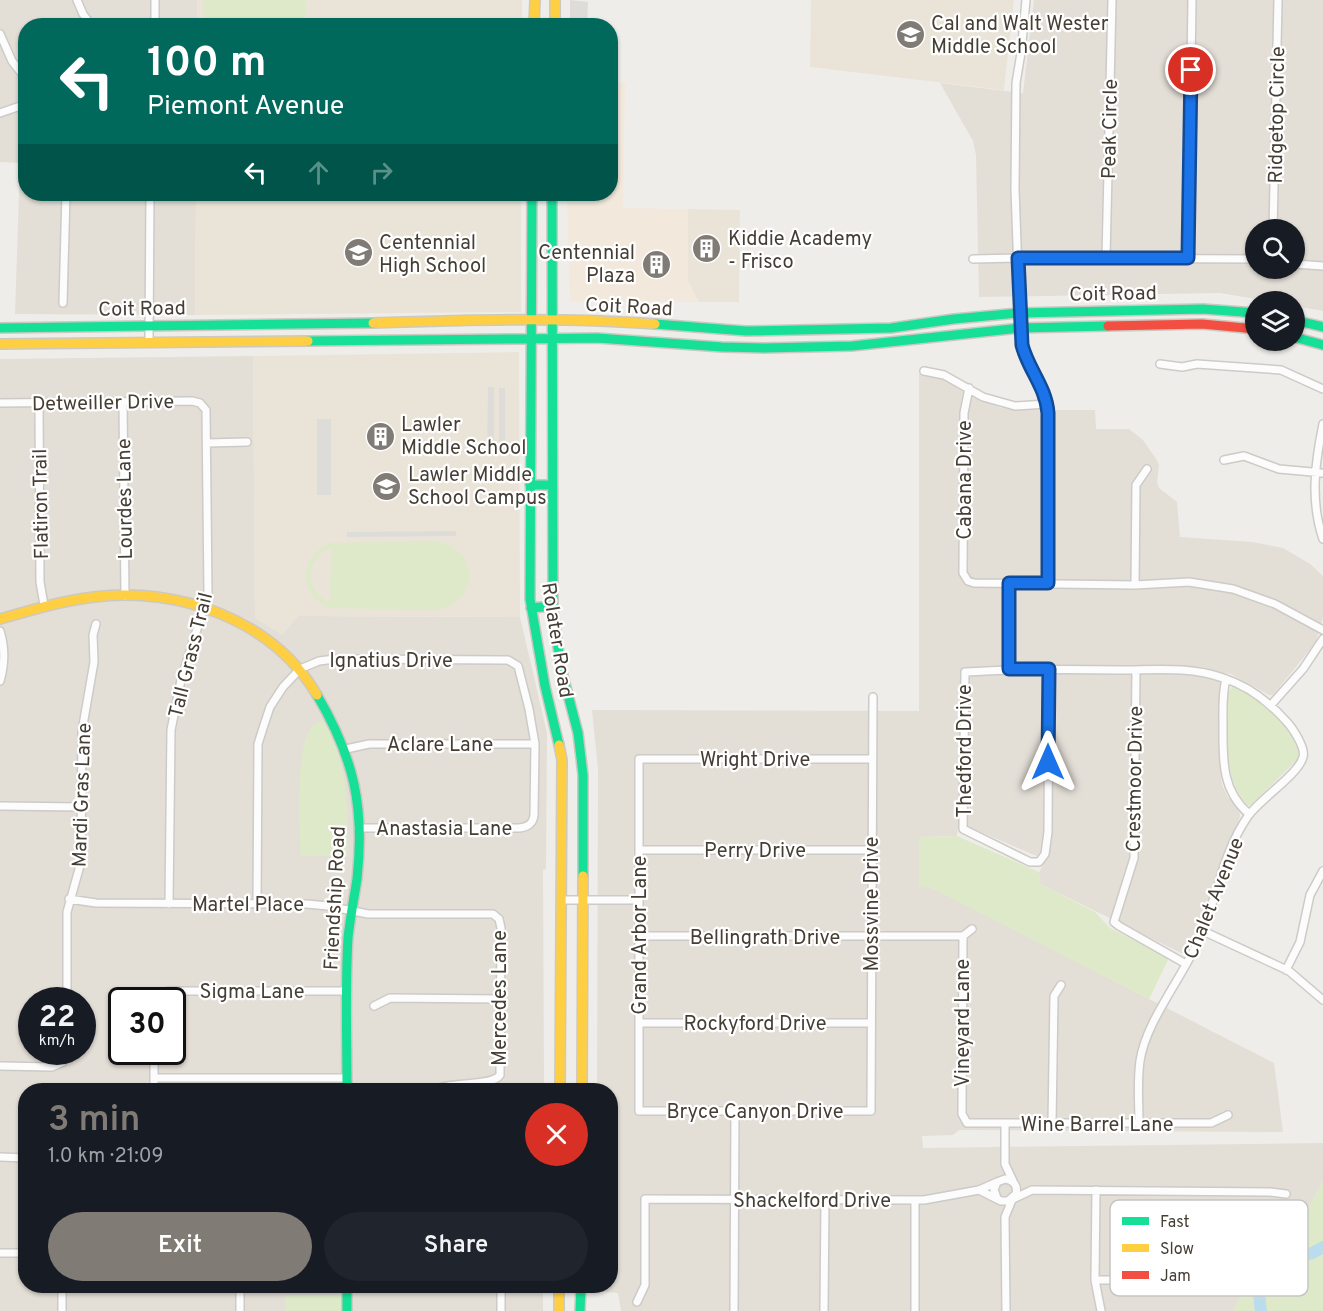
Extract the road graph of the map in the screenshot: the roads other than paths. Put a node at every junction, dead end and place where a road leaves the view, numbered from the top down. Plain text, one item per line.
1 (77, 0) edge
2 (155, 0) edge
3 (535, 0) edge
4 (555, 0) edge
5 (1026, 0) edge
6 (1112, 0) edge
7 (1192, 0) edge
8 (1278, 0) edge
9 (86, 18) edge
10 (155, 18) edge
11 (534, 18) edge
12 (555, 18) edge
13 (0, 34) edge
14 (18, 69) edge
15 (18, 107) edge
16 (0, 113) edge
17 (66, 201) edge
18 (150, 201) edge
19 (532, 201) edge
20 (552, 201) edge
21 (1273, 219) edge
22 (1018, 258) junction
23 (1106, 258) junction
24 (1188, 258) junction
25 (1245, 259) edge
26 (973, 260) dead end
27 (1305, 265) edge
28 (1323, 266) edge
29 (63, 303) dead end
30 (1245, 312) edge
31 (1019, 314) junction
32 (530, 321) junction
33 (551, 321) junction
34 (1305, 323) edge
35 (303, 325) junction
36 (149, 326) junction
37 (1323, 327) edge
38 (0, 328) edge
39 (693, 328) junction
40 (1020, 328) junction
41 (1245, 328) edge
42 (811, 330) junction
43 (551, 338) junction
44 (530, 339) junction
45 (304, 340) junction
46 (1305, 340) edge
47 (149, 342) junction
48 (0, 344) edge
49 (691, 345) junction
50 (1323, 345) edge
51 (811, 347) junction
52 (1160, 364) dead end
53 (924, 371) dead end
54 (969, 388) junction
55 (1323, 389) edge
56 (123, 402) junction
57 (0, 403) edge
58 (39, 403) junction
59 (1047, 404) junction
60 (204, 406) joint
61 (1323, 424) edge
62 (247, 442) dead end
63 (207, 443) junction
64 (1224, 460) dead end
65 (1147, 469) dead end
66 (1319, 473) edge
67 (530, 485) junction
68 (552, 485) junction
69 (1323, 539) edge
70 (1009, 583) junction
71 (1048, 583) junction
72 (1135, 585) junction
73 (125, 596) junction
74 (44, 605) junction
75 (205, 606) junction
76 (552, 606) junction
77 (531, 608) junction
78 (0, 619) edge
79 (96, 624) dead end
80 (1323, 630) edge
81 (0, 631) edge
82 (1323, 639) edge
83 (300, 669) junction
84 (1009, 669) junction
85 (1049, 669) junction
86 (1136, 670) junction
87 (1226, 679) junction
88 (0, 681) edge
89 (873, 697) dead end
90 (1271, 705) junction
91 (535, 744) junction
92 (346, 748) junction
93 (639, 759) joint
94 (871, 759) junction
95 (0, 806) edge
96 (82, 807) junction
97 (1249, 814) junction
98 (358, 828) junction
99 (639, 850) junction
100 (871, 850) junction
101 (1323, 871) edge
102 (69, 899) junction
103 (582, 899) junction
104 (561, 900) junction
105 (639, 900) junction
106 (169, 904) junction
107 (257, 904) junction
108 (351, 912) junction
109 (497, 917) joint
110 (972, 929) dead end
111 (1203, 932) junction
112 (639, 936) junction
113 (963, 936) junction
114 (871, 937) junction
115 (1186, 964) junction
116 (1286, 970) junction
117 (1061, 985) dead end
118 (67, 987) edge
119 (186, 991) edge
120 (347, 991) junction
121 (500, 999) junction
122 (1323, 1000) edge
123 (374, 1006) dead end
124 (639, 1023) junction
125 (871, 1023) junction
126 (58, 1065) edge
127 (154, 1065) edge
128 (0, 1066) edge
129 (154, 1078) junction
130 (347, 1078) junction
131 (154, 1083) edge
132 (347, 1083) edge
133 (468, 1083) edge
134 (560, 1083) edge
135 (582, 1083) edge
136 (639, 1111) joint
137 (735, 1111) junction
138 (871, 1111) joint
139 (1228, 1115) dead end
140 (965, 1121) joint
141 (1005, 1124) junction
142 (1052, 1124) junction
143 (1139, 1124) junction
144 (0, 1157) edge
145 (18, 1158) edge
146 (1005, 1164) junction
147 (998, 1181) junction
148 (1013, 1182) junction
149 (979, 1190) junction
150 (1032, 1190) junction
151 (1095, 1190) junction
152 (1286, 1194) dead end
153 (735, 1199) junction
154 (998, 1199) junction
155 (1013, 1199) junction
156 (825, 1200) junction
157 (915, 1200) junction
158 (1005, 1217) junction
159 (0, 1253) edge
160 (18, 1253) edge
161 (1095, 1280) junction
162 (1110, 1280) edge
163 (62, 1293) edge
164 (240, 1293) edge
165 (347, 1293) edge
166 (501, 1293) edge
167 (559, 1293) edge
168 (580, 1293) edge
169 (638, 1302) dead end
170 (62, 1311) edge
171 (240, 1311) edge
172 (347, 1311) edge
173 (501, 1311) edge
174 (559, 1311) edge
175 (580, 1311) edge
176 (734, 1311) edge
177 (824, 1311) edge
178 (915, 1311) edge
179 (1006, 1311) edge
180 (1101, 1311) edge

1 - 9 street
2 - 10 street
3 - 11 main road
4 - 12 main road
5 - 22 street
6 - 23 street, Peak Circle
7 - 24 street
8 - 21 street, Ridgetop Circle
13 - 14 street
15 - 16 street
17 - 29 street
18 - 36 street
19 - 32 main road, Rolater Road
20 - 33 main road, Rolater Road
22 - 23 street
22 - 26 street
22 - 31 street
23 - 24 street
24 - 25 street
27 - 28 street
30 - 31 main road, Coit Road
31 - 40 street
31 - 42 main road, Coit Road
32 - 33 main road, Coit Road
32 - 35 main road, Coit Road
32 - 44 main road, Rolater Road
33 - 39 main road, Coit Road
33 - 43 main road, Rolater Road
34 - 37 main road
35 - 36 main road, Coit Road
35 - 45 main road
36 - 38 main road, Coit Road
36 - 47 street
39 - 42 main road, Coit Road
39 - 49 main road
40 - 41 main road, Coit Road
40 - 51 main road, Coit Road
40 - 59 street
42 - 51 main road
43 - 44 main road, Coit Road
43 - 49 main road, Coit Road
43 - 68 main road, Rolater Road
44 - 45 main road, Coit Road
44 - 67 main road, Rolater Road
45 - 47 main road, Coit Road
46 - 50 main road
47 - 48 main road, Coit Road
49 - 51 main road, Coit Road
52 - 55 street
53 - 54 street
54 - 59 street
54 - 70 street, Cabana Drive
56 - 58 street, Detweiller Drive
56 - 60 street, Detweiller Drive
56 - 73 street, Lourdes Lane
57 - 58 street, Detweiller Drive
58 - 74 street, Flatiron Trail
59 - 71 street
60 - 63 street, Tall Grass Trail
61 - 66 street
62 - 63 street
63 - 75 street, Tall Grass Trail
64 - 66 street
65 - 72 street
66 - 69 street
67 - 68 main road
67 - 77 main road, Rolater Road
68 - 76 main road, Rolater Road
70 - 71 street
70 - 84 street
71 - 72 street
72 - 80 street
73 - 74 main road, Friendship Road
73 - 75 main road, Friendship Road
74 - 78 main road, Friendship Road
75 - 83 main road, Friendship Road
75 - 106 street, Tall Grass Trail
76 - 77 main road
76 - 103 main road, Rolater Road
77 - 104 main road, Rolater Road
79 - 96 street, Mardi Gras Lane
81 - 88 street
82 - 90 street
83 - 91 street, Ignatius Drive
83 - 92 main road, Friendship Road
83 - 107 street, Ignatius Drive
84 - 85 street
84 - 85 street, Thedford Drive
85 - 86 street
86 - 87 street
86 - 115 street, Crestmoor Drive
87 - 90 street
87 - 97 street
89 - 94 street, Mossvine Drive
90 - 97 street, Chalet Avenue
91 - 92 street, Aclare Lane
91 - 98 street, Anastasia Lane
92 - 98 main road, Friendship Road
93 - 94 street, Wright Drive
93 - 99 street, Grand Arbor Lane
94 - 100 street, Mossvine Drive
95 - 96 street
96 - 102 street, Mardi Gras Lane
97 - 111 street, Chalet Avenue
98 - 108 main road, Friendship Road
99 - 100 street, Perry Drive
99 - 105 street, Grand Arbor Lane
100 - 114 street, Mossvine Drive
101 - 116 street
102 - 106 street, Martel Place
102 - 118 street, Mardi Gras Lane
103 - 104 street
103 - 105 street
103 - 135 main road, Rolater Road
104 - 134 main road, Rolater Road
105 - 112 street, Grand Arbor Lane
106 - 107 street, Martel Place
107 - 108 street, Martel Place
108 - 109 street, Martel Place
108 - 120 main road, Friendship Road
109 - 121 street, Mercedes Lane
110 - 113 street, Vineyard Lane
111 - 115 street, Chalet Avenue
111 - 116 street
112 - 114 street, Bellingrath Drive
112 - 124 street, Grand Arbor Lane
113 - 114 street, Bellingrath Drive
113 - 140 street, Vineyard Lane
114 - 125 street, Mossvine Drive
115 - 143 street, Chalet Avenue
116 - 122 street
117 - 142 street
119 - 120 street, Sigma Lane
120 - 130 main road, Friendship Road
121 - 123 street
121 - 133 street, Mercedes Lane
124 - 125 street, Rockyford Drive
124 - 136 street, Grand Arbor Lane
125 - 138 street, Mossvine Drive
126 - 128 street
127 - 129 street
129 - 130 street
129 - 131 street
130 - 132 main road, Friendship Road
136 - 137 street, Bryce Canyon Drive
137 - 138 street, Bryce Canyon Drive
137 - 153 street
139 - 143 street, Wine Barrel Lane
140 - 141 street, Wine Barrel Lane
141 - 142 street, Wine Barrel Lane
141 - 146 street
142 - 143 street, Wine Barrel Lane
144 - 145 street
146 - 147 street
146 - 148 street
147 - 148 street
147 - 149 street, Shackelford Drive
147 - 154 street
148 - 150 street
148 - 155 street
149 - 154 street
149 - 157 street, Shackelford Drive
150 - 151 street
150 - 155 street
151 - 152 street
151 - 161 street
153 - 156 street, Shackelford Drive
153 - 169 street, Shackelford Drive
153 - 176 street
154 - 155 street
154 - 158 street
155 - 158 street
156 - 157 street, Shackelford Drive
156 - 177 street
157 - 178 street
158 - 179 street
159 - 160 street
161 - 162 street
161 - 180 street
163 - 170 street
164 - 171 street
165 - 172 main road
166 - 173 street
167 - 174 main road
168 - 175 main road

